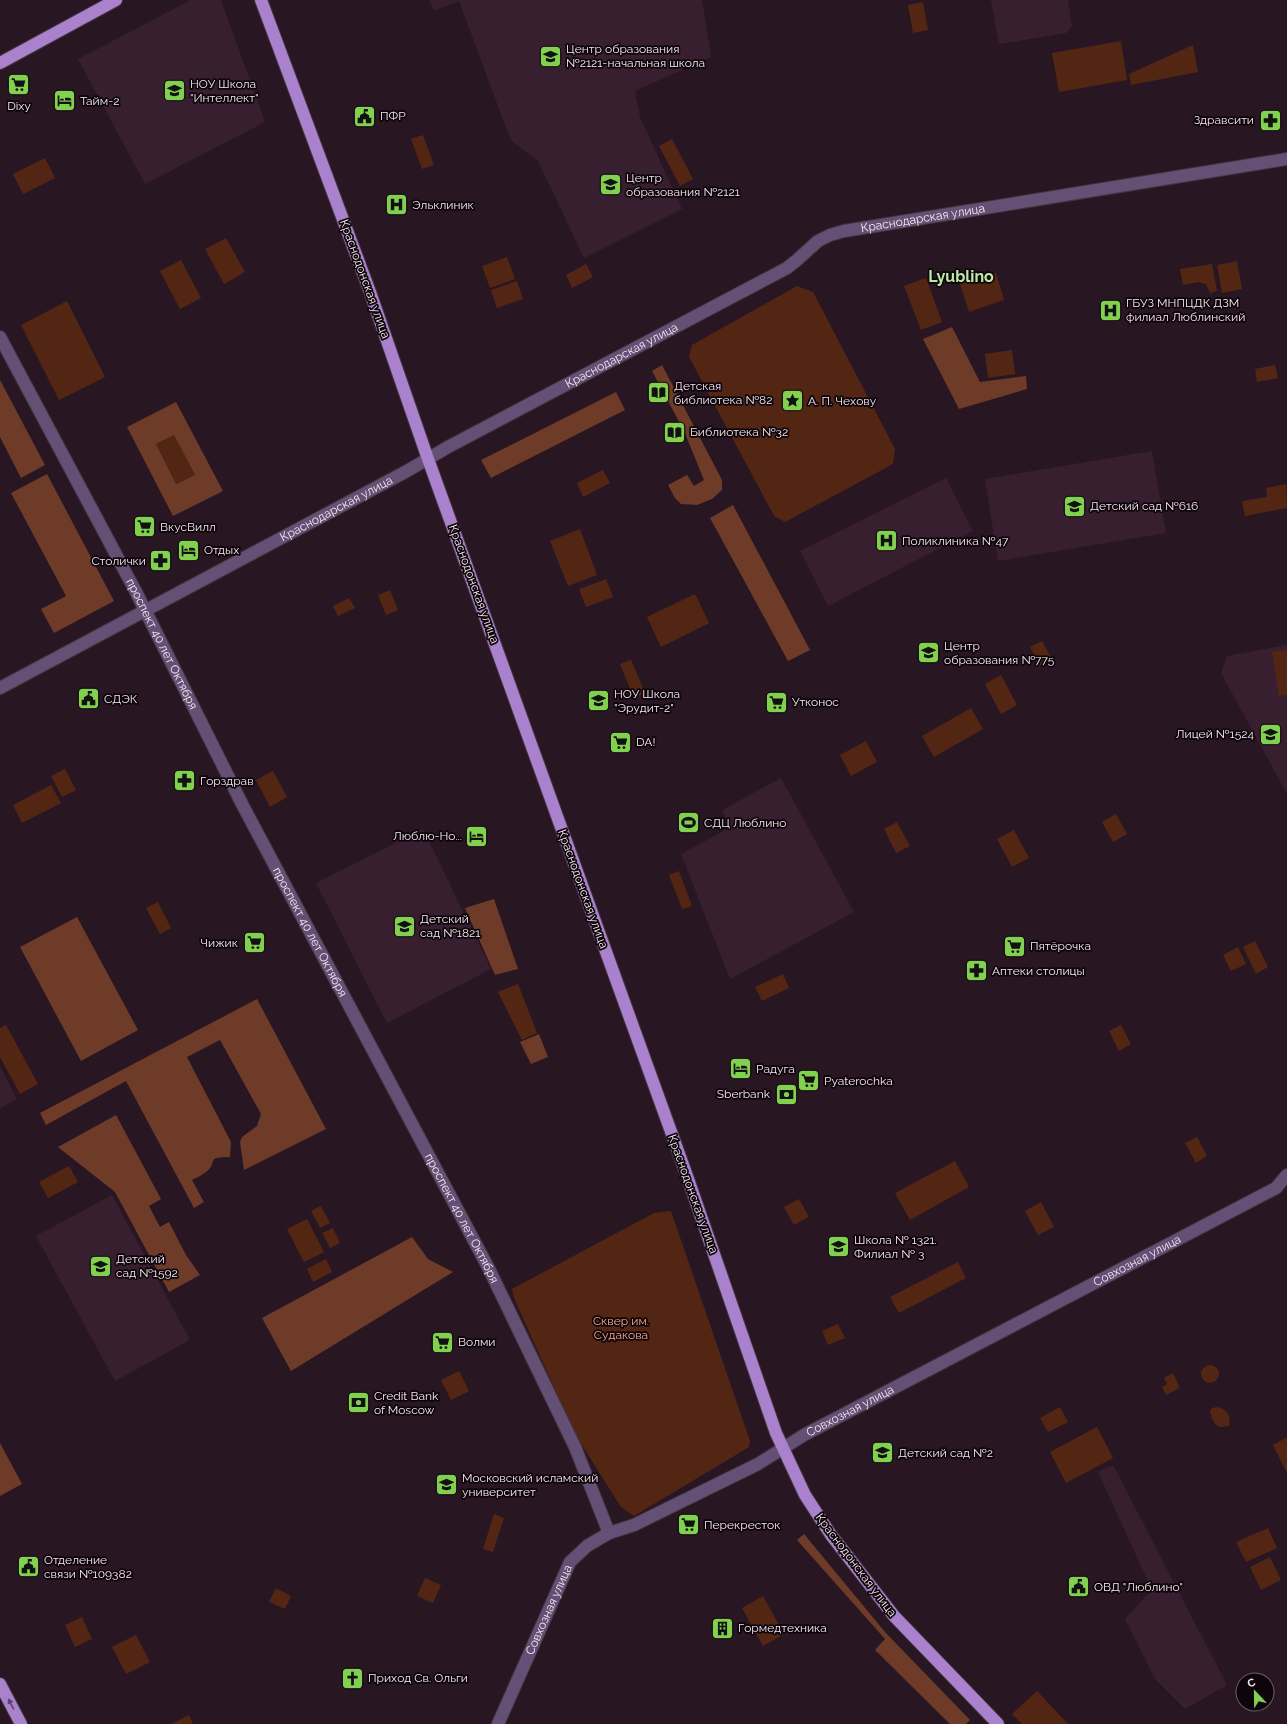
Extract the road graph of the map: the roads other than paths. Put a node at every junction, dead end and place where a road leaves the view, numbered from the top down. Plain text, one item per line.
1 (116, 0) edge
2 (261, 0) edge
3 (0, 63) edge
4 (1287, 160) edge
5 (0, 337) edge
6 (428, 459) junction
7 (144, 610) junction
8 (0, 688) edge
9 (1287, 1175) edge
10 (783, 1448) junction
11 (609, 1533) junction
12 (0, 1684) edge
13 (21, 1724) edge
14 (498, 1724) edge
15 (998, 1724) edge

1 - 3 main road
2 - 6 main road, Краснодонская улица
4 - 6 street, Краснодарская улица
5 - 7 street, проспект 40 лет Октября
6 - 7 street, Краснодарская улица
6 - 10 main road, Краснодонская улица
7 - 8 street, Краснодарская улица
7 - 11 street, проспект 40 лет Октября
9 - 10 street, Совхозная улица
10 - 11 street, Совхозная улица
10 - 15 main road, Краснодонская улица
11 - 14 street, Совхозная улица
13 -> 12 main road

